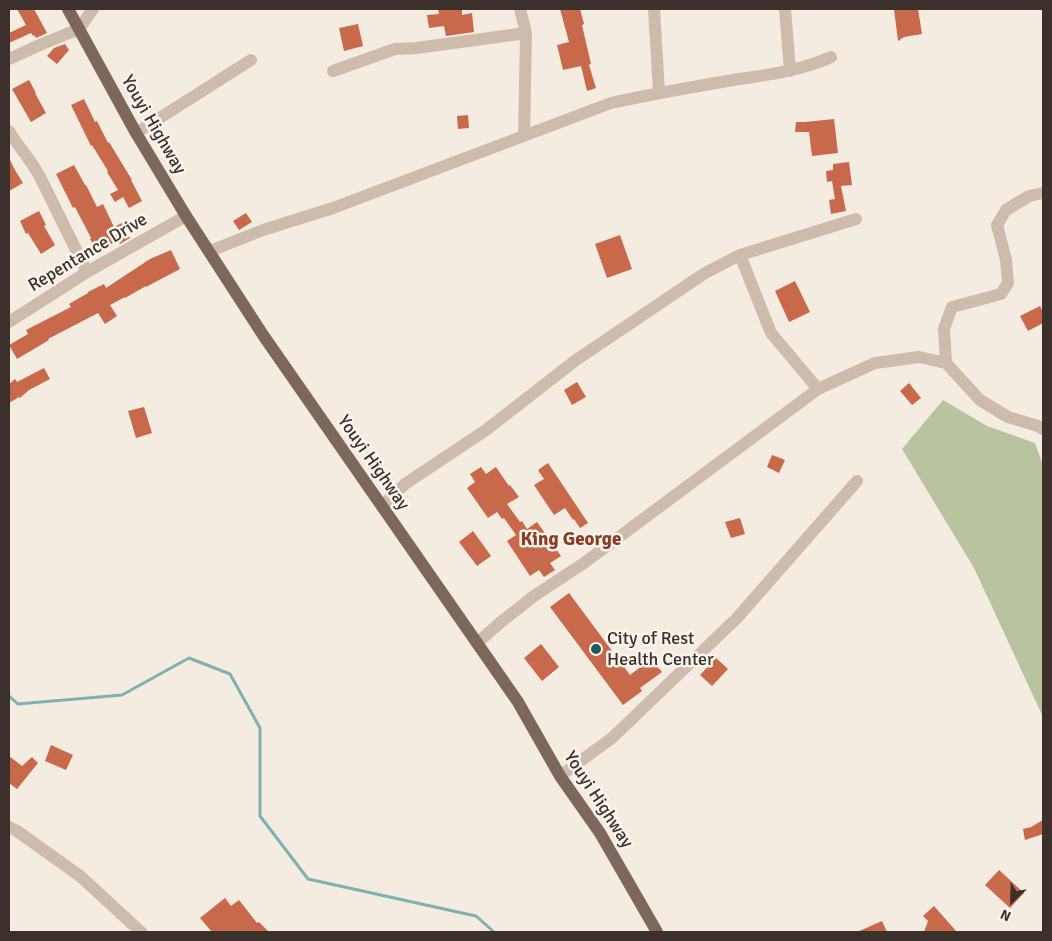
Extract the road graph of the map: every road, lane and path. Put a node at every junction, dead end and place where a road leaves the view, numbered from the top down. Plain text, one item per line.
1 (68, 9) edge
2 (92, 9) edge
3 (520, 9) edge
4 (654, 9) edge
5 (785, 9) edge
6 (79, 29) junction
7 (526, 33) junction
8 (831, 57) dead end
9 (9, 58) edge
10 (251, 60) dead end
11 (790, 70) junction
12 (333, 71) dead end
13 (659, 92) junction
14 (9, 131) edge
15 (136, 133) junction
16 (524, 136) junction
17 (1043, 193) edge
18 (186, 216) junction
19 (856, 219) dead end
20 (210, 251) junction
21 (740, 255) junction
22 (87, 272) junction
23 (9, 322) edge
24 (946, 363) junction
25 (818, 389) junction
26 (1043, 429) edge
27 (857, 481) dead end
28 (382, 506) junction
29 (477, 643) junction
30 (560, 776) junction
31 (9, 827) edge
32 (141, 932) edge
33 (657, 932) edge

1 - 6 main road, Youyi Highway
2 - 6 street
3 - 7 street
4 - 13 street
5 - 11 street
6 - 9 street
6 - 15 main road, Youyi Highway
7 - 12 street
7 - 16 street
8 - 11 street
10 - 15 street
11 - 13 street
13 - 16 street
14 - 22 street
15 - 18 main road, Youyi Highway
16 - 20 street
17 - 24 street
18 - 20 main road, Youyi Highway
18 - 22 street, Repentance Drive
19 - 21 street
20 - 28 main road, Youyi Highway
21 - 25 street
21 - 28 street
22 - 23 street, Repentance Drive
24 - 25 street
24 - 26 street
25 - 29 street
27 - 30 street
28 - 29 main road, Youyi Highway
29 - 30 main road, Youyi Highway
30 - 33 main road, Youyi Highway
31 - 32 street

